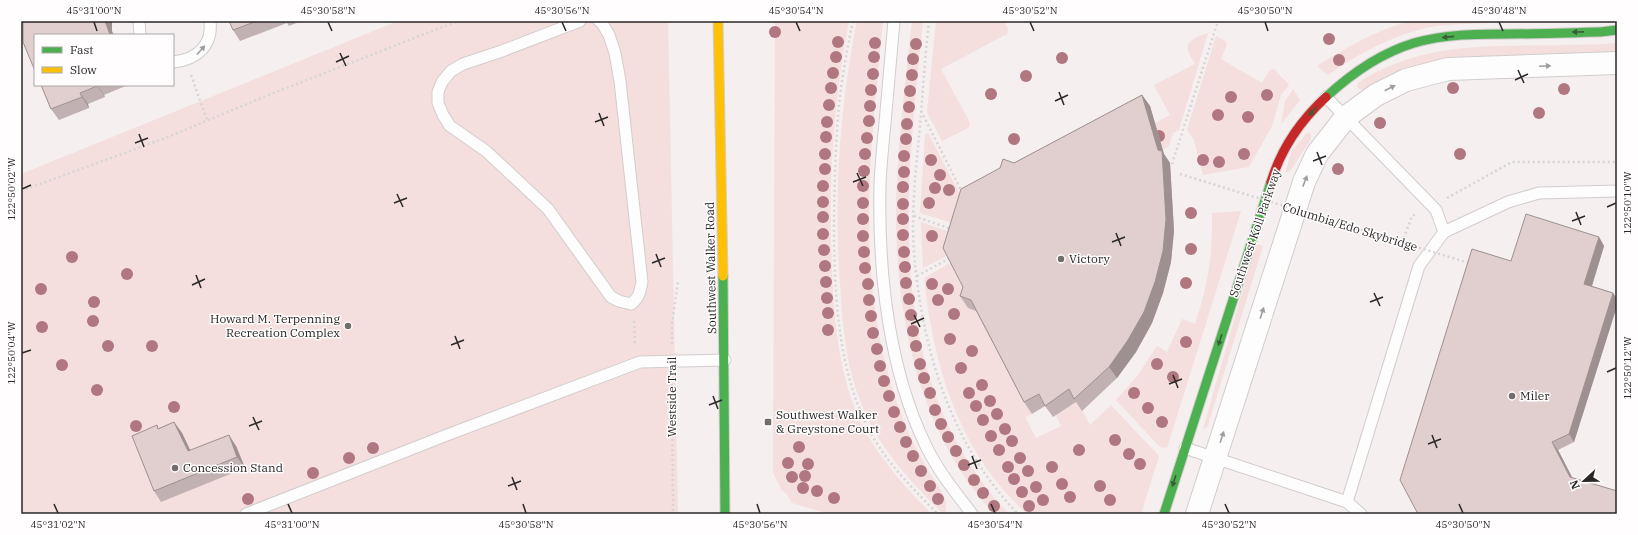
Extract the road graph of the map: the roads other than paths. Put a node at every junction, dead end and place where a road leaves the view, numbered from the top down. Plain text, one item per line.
1 (139, 21) edge
2 (210, 21) edge
3 (580, 21) edge
4 (599, 21) edge
5 (718, 21) edge
6 (894, 21) edge
7 (1617, 30) edge
8 (140, 34) edge
9 (174, 62) edge
10 (1617, 63) edge
11 (1326, 96) junction
12 (1346, 116) junction
13 (1617, 191) edge
14 (1444, 232) junction
15 (724, 360) junction
16 (1185, 448) junction
17 (1215, 458) junction
18 (1347, 502) junction
19 (246, 514) edge
20 (725, 514) edge
21 (972, 514) edge
22 (1164, 514) edge
23 (1196, 514) edge
24 (1361, 514) edge

1 - 8 lane
9 -> 2 lane
3 - 4 lane
5 - 15 street, Southwest Walker Road
6 - 21 lane
7 -> 11 street, Southwest Koll Parkway
12 -> 10 street
11 - 12 lane
11 -> 16 street, Southwest Koll Parkway
12 - 14 lane
17 -> 12 street
13 - 14 lane
14 - 18 lane
15 - 19 lane
15 - 20 street, Southwest Walker Road
16 - 17 lane
16 -> 22 street, Southwest Koll Parkway
17 - 18 lane
17 - 23 street
18 - 24 lane

